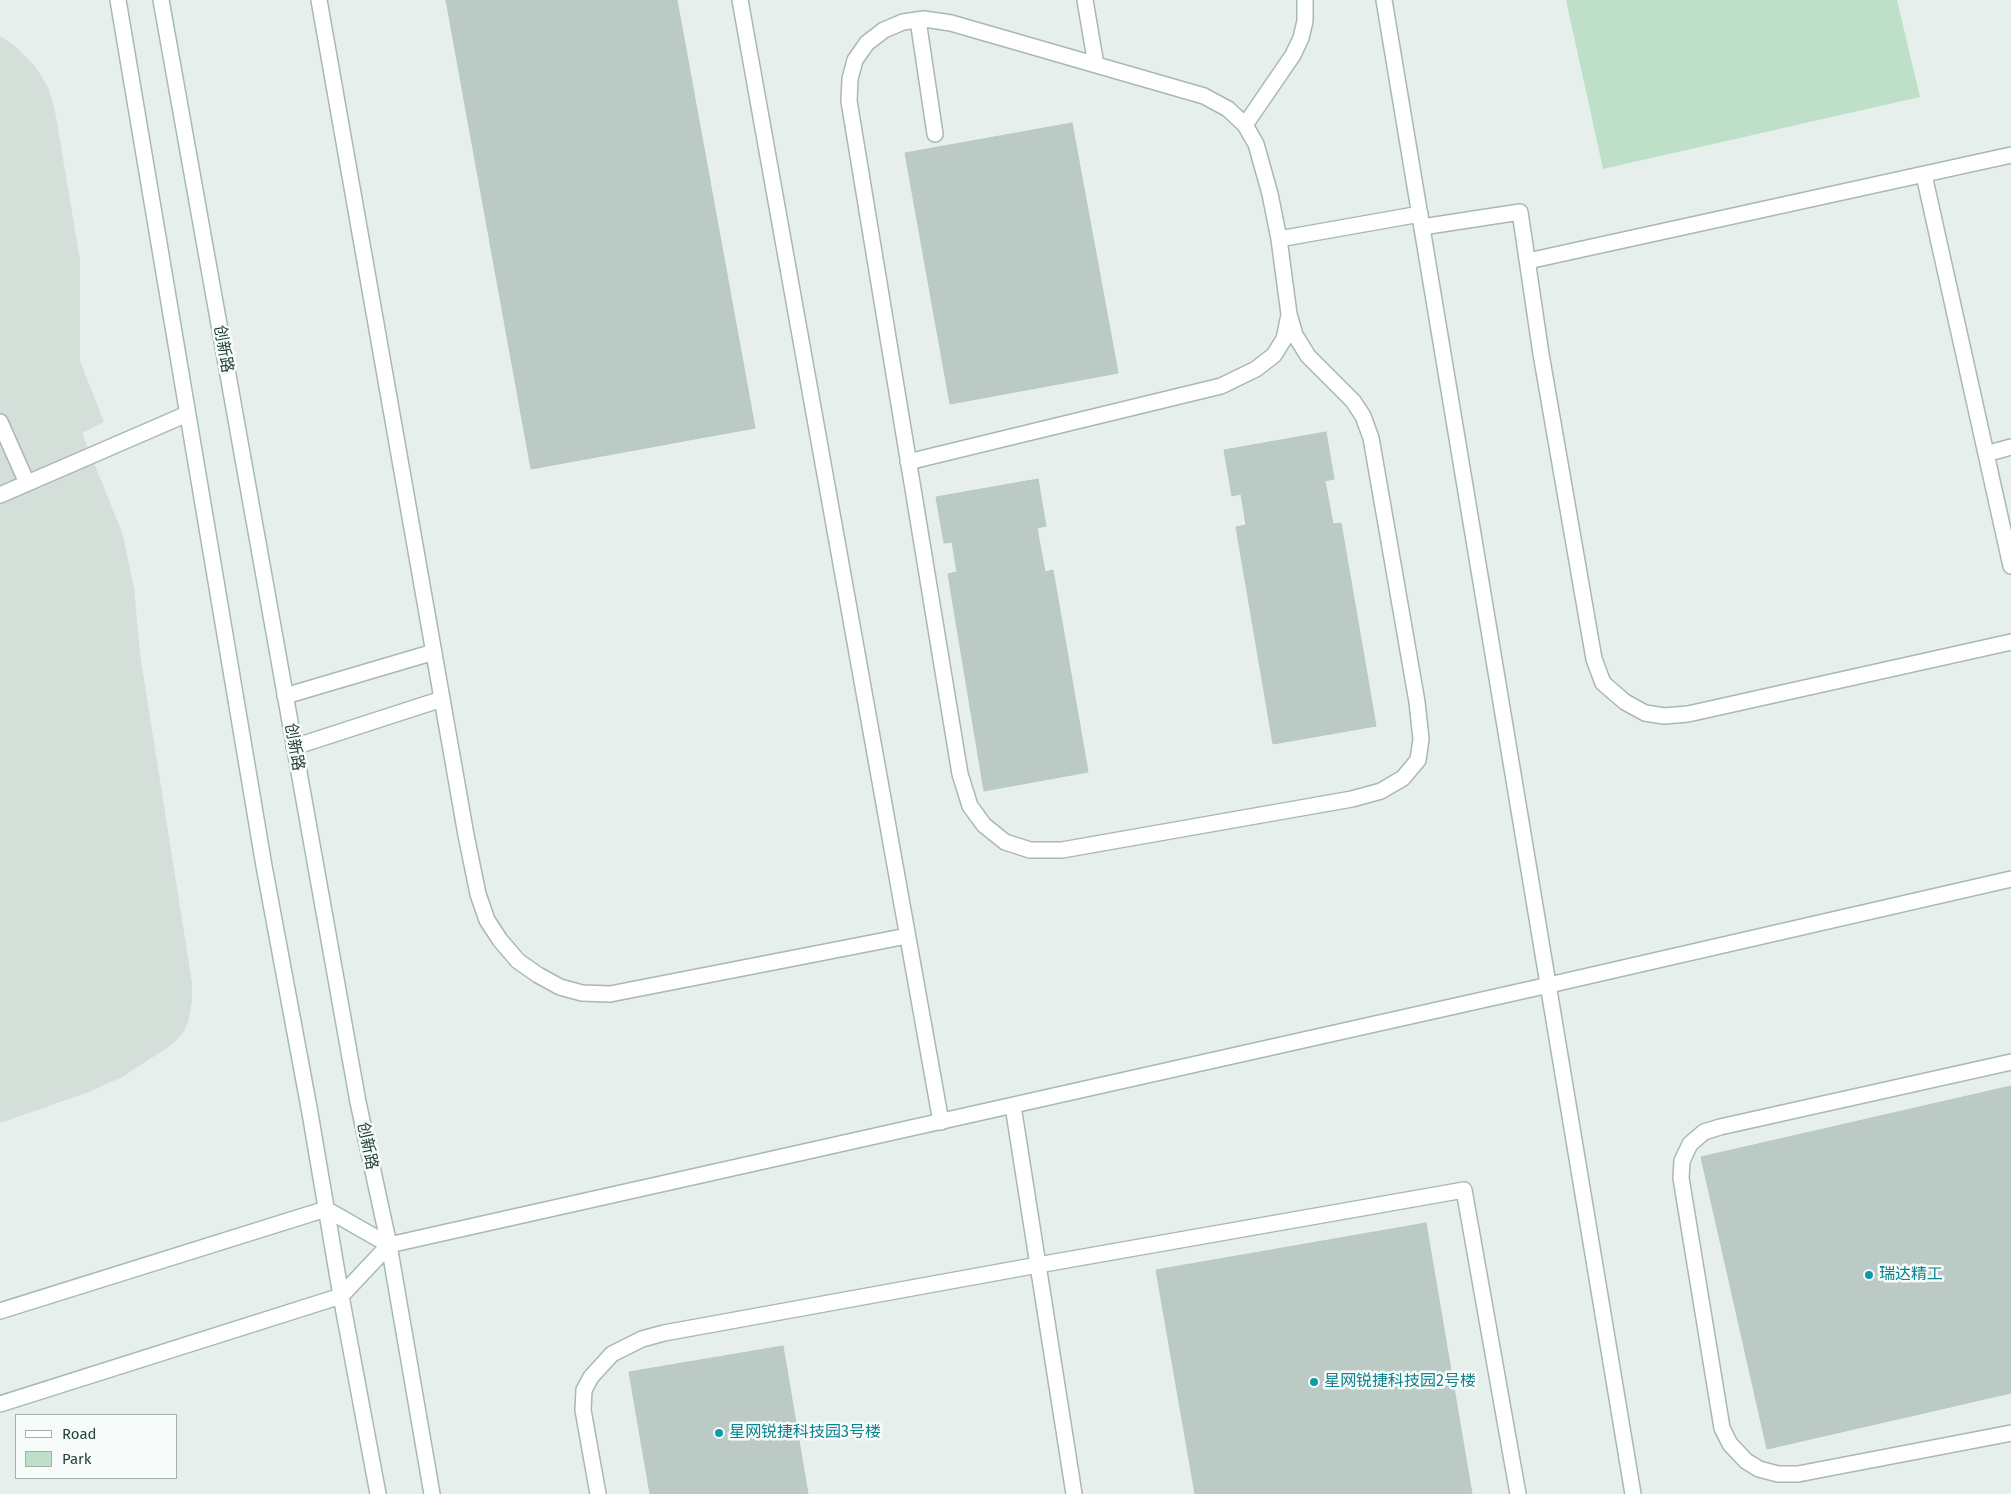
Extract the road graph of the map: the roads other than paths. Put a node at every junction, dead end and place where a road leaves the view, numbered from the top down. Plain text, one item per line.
1 (118, 0) edge
2 (161, 0) edge
3 (319, 0) edge
4 (740, 0) edge
5 (1085, 0) edge
6 (1305, 0) edge
7 (1384, 0) edge
8 (918, 20) junction
9 (1096, 65) junction
10 (1245, 125) junction
11 (935, 134) dead end
12 (2011, 155) edge
13 (1924, 175) junction
14 (1421, 221) junction
15 (1279, 239) junction
16 (1528, 261) junction
17 (1289, 314) junction
18 (187, 414) junction
19 (0, 422) edge
20 (2011, 447) edge
21 (1986, 454) junction
22 (908, 462) junction
23 (26, 483) junction
24 (0, 495) edge
25 (2011, 566) edge
26 (2011, 642) edge
27 (434, 652) junction
28 (285, 696) junction
29 (442, 699) junction
30 (294, 747) junction
31 (2011, 880) edge
32 (907, 936) junction
33 (1549, 986) junction
34 (2011, 1062) edge
35 (1012, 1106) junction
36 (941, 1122) junction
37 (326, 1209) junction
38 (388, 1246) junction
39 (1038, 1265) junction
40 (341, 1296) junction
41 (0, 1311) edge
42 (0, 1404) edge
43 (2011, 1433) edge
44 (378, 1494) edge
45 (432, 1494) edge
46 (598, 1494) edge
47 (1074, 1494) edge
48 (1518, 1494) edge
49 (1633, 1494) edge

1 - 18 street
2 - 28 street, 创新路
3 - 27 street
4 - 32 street
5 - 9 street
6 - 10 street
7 - 14 street
8 - 9 street
8 - 11 street
8 - 22 street
9 - 10 street
10 - 15 street
12 - 13 street
13 - 16 street
13 - 21 street
14 - 15 street
14 - 16 street
14 - 33 street
15 - 17 street
16 - 26 street
17 - 22 street
17 - 22 street
18 - 23 street
18 - 37 street
19 - 23 street
20 - 21 street
21 - 25 street
23 - 24 street
27 - 28 street
27 - 29 street
28 - 30 street, 创新路
29 - 30 street
29 - 32 street
30 - 38 street, 创新路
31 - 33 street
32 - 36 street
33 - 35 street
33 - 49 street
34 - 43 street
35 - 36 street
35 - 39 street
36 - 38 street
37 - 38 street
37 - 40 street
37 - 41 street
38 - 40 street
38 - 45 street, 创新路
39 - 46 street
39 - 47 street
39 - 48 street
40 - 42 street
40 - 44 street

